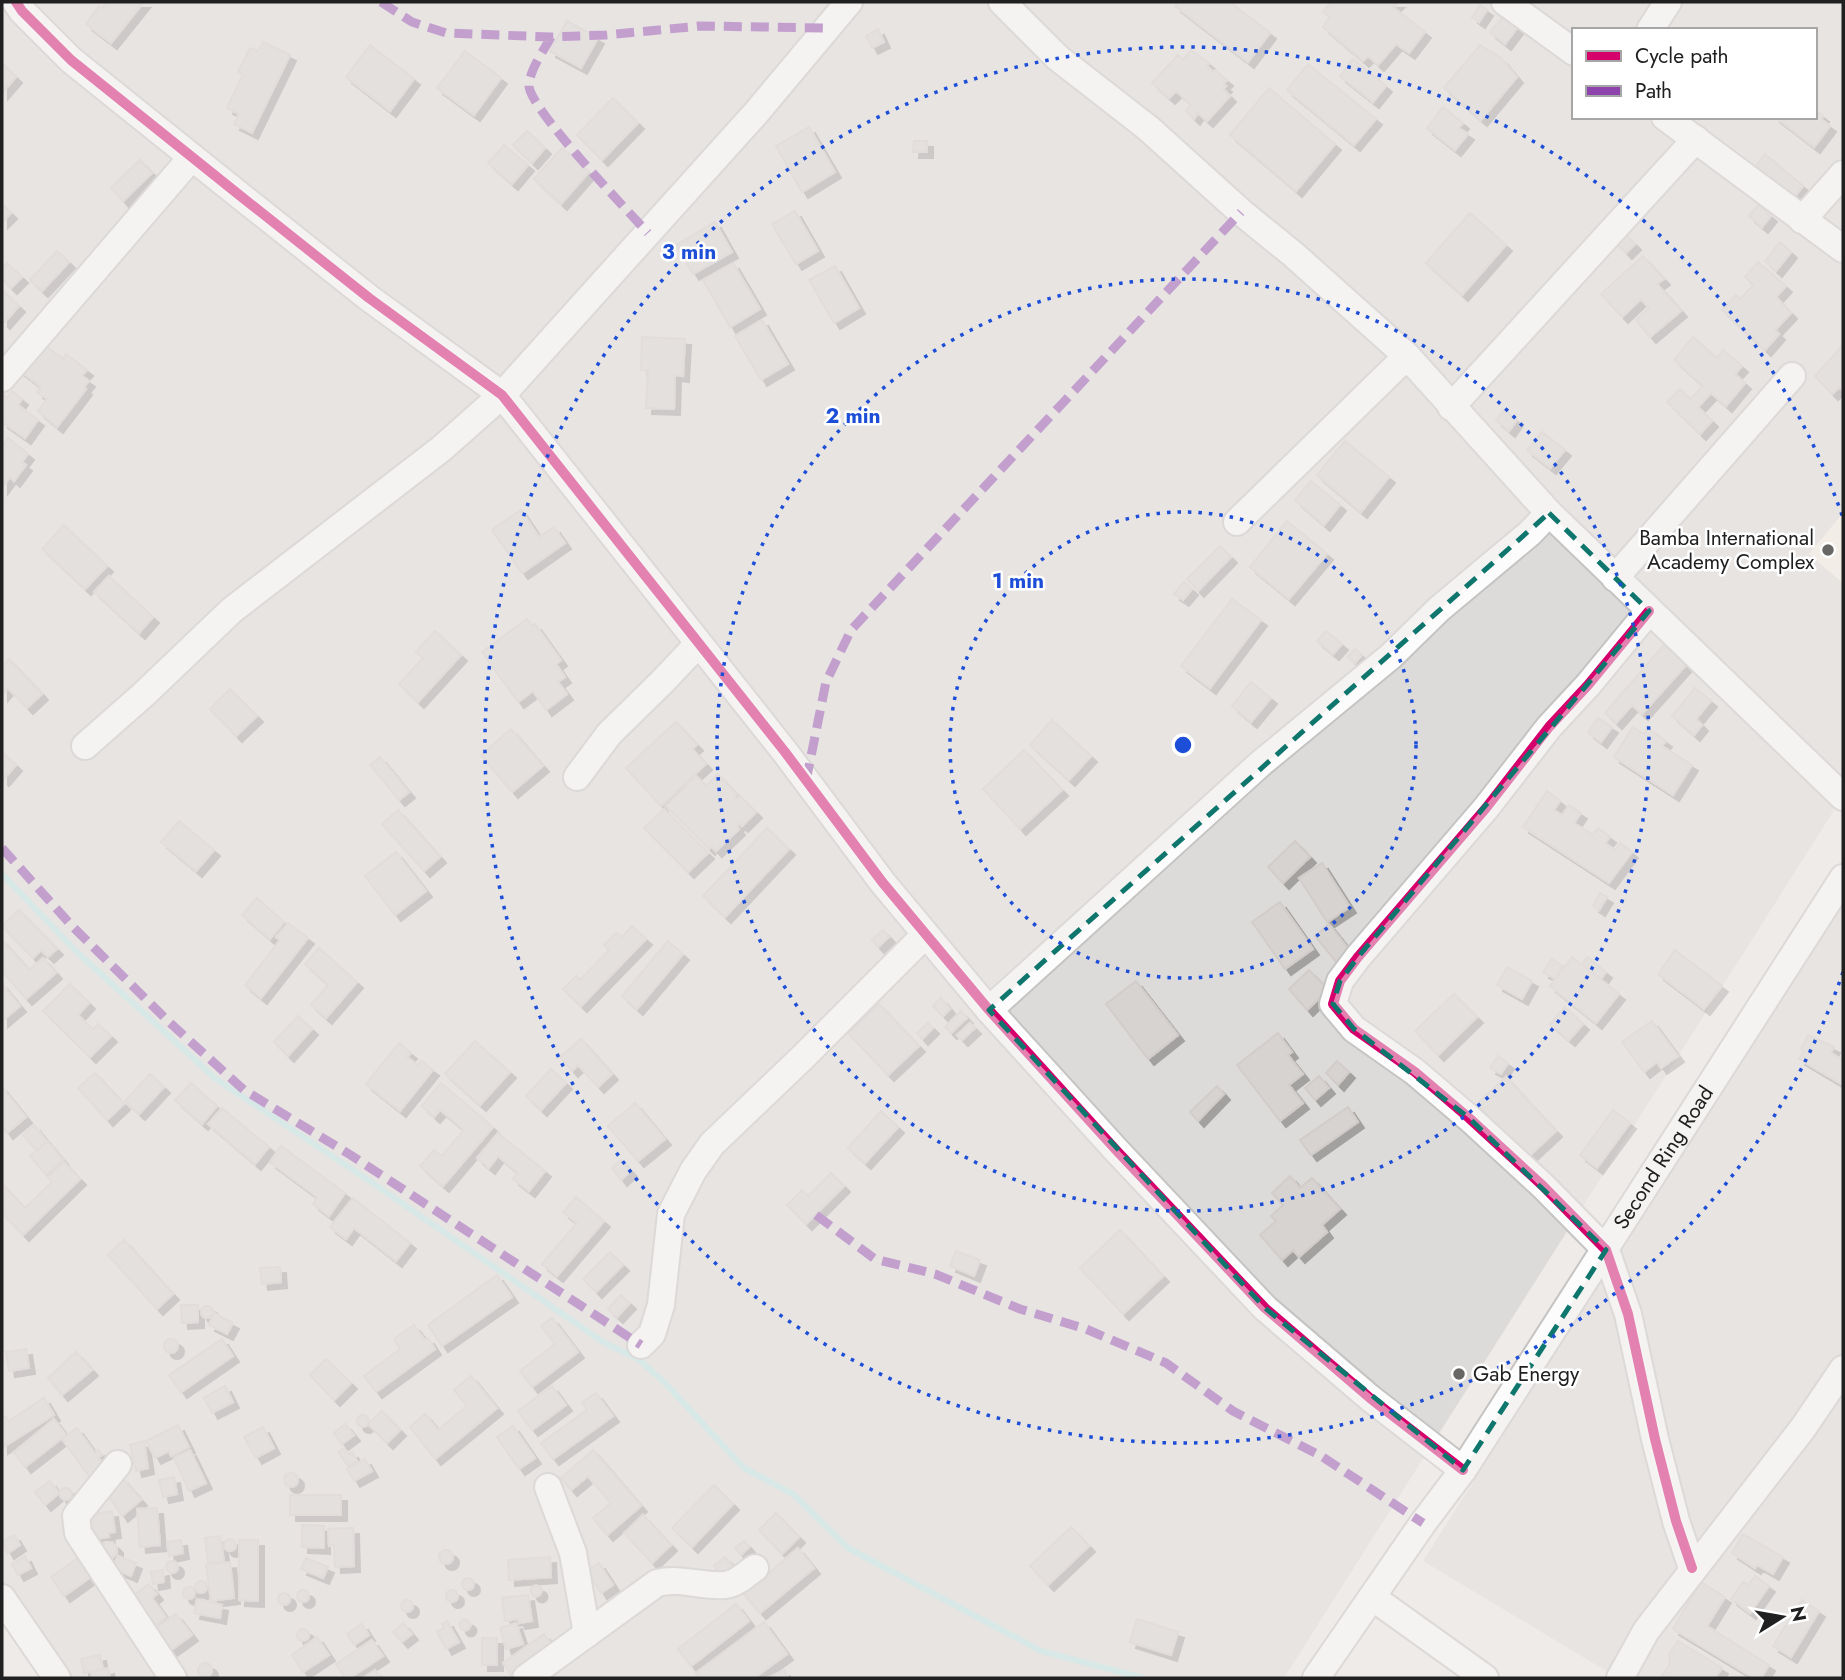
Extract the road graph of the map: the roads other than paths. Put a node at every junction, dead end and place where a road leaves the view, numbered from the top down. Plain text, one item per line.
1 (16, 2) edge
2 (849, 2) edge
3 (1002, 2) edge
4 (1505, 2) edge
5 (1668, 2) edge
6 (1651, 28) edge
7 (1572, 51) edge
8 (1668, 119) edge
9 (1696, 139) junction
10 (192, 157) junction
11 (1843, 174) edge
12 (1802, 220) junction
13 (1843, 249) edge
14 (1407, 356) junction
15 (1792, 376) dead end
16 (2, 378) edge
17 (502, 395) junction
18 (1451, 407) junction
19 (1549, 513) junction
20 (1237, 522) dead end
21 (1615, 578) junction
22 (1649, 611) junction
23 (698, 644) junction
24 (85, 746) dead end
25 (577, 777) dead end
26 (1843, 797) edge
27 (1843, 878) edge
28 (925, 935) junction
29 (989, 1010) junction
30 (1606, 1250) junction
31 (641, 1345) dead end
32 (1843, 1369) edge
33 (117, 1464) dead end
34 (1463, 1470) junction
35 (548, 1487) dead end
36 (755, 1568) dead end
37 (1692, 1569) junction
38 (1372, 1597) junction
39 (2, 1598) edge
40 (11, 1632) edge
41 (587, 1634) junction
42 (57, 1678) edge
43 (173, 1678) edge
44 (526, 1678) edge
45 (1316, 1678) edge
46 (1485, 1678) edge
47 (1620, 1678) edge

1 - 10 street
2 - 17 street
3 - 14 street
4 - 7 street
5 - 6 street
8 - 9 street
9 - 12 street
9 - 18 street
10 - 16 street
10 - 17 street
11 - 12 street
12 - 13 street
14 - 18 street
14 - 20 street
15 - 21 street
17 - 23 street
17 - 24 street
18 - 19 street
19 - 21 street
19 - 29 street
21 - 22 street
22 - 26 street
22 - 30 street
23 - 25 street
23 - 28 street
27 - 30 street, Second Ring Road
28 - 29 street
28 - 31 street
29 - 34 street
30 - 34 street, Second Ring Road
30 - 37 street
32 - 37 street
33 - 43 street
34 - 38 street, Second Ring Road
35 - 41 street
36 - 41 street
37 - 47 street
38 - 45 street, Second Ring Road
38 - 46 street
39 - 40 street
40 - 42 street
41 - 44 street

